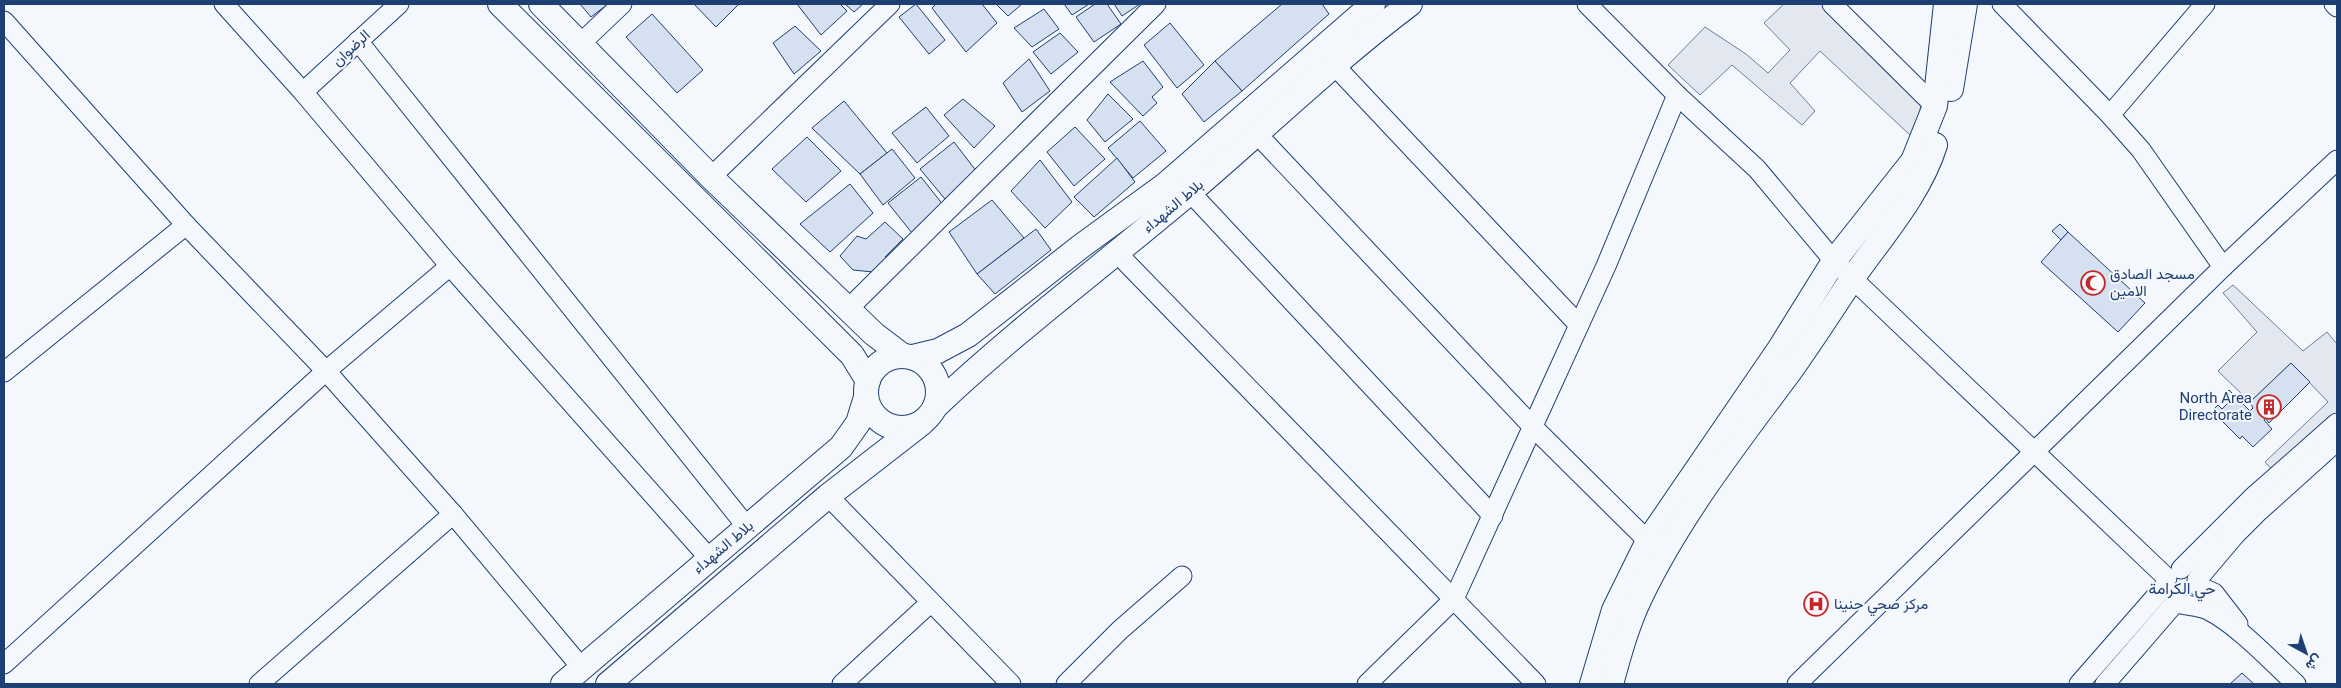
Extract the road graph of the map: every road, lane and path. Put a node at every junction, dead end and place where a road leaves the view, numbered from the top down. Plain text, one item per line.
1 (224, 4) edge
2 (400, 4) edge
3 (500, 4) edge
4 (540, 4) edge
5 (622, 4) edge
6 (890, 4) edge
7 (1156, 4) edge
8 (1373, 4) edge
9 (1410, 4) edge
10 (1587, 4) edge
11 (1832, 4) edge
12 (1946, 4) edge
13 (1965, 4) edge
14 (2002, 4) edge
15 (2205, 4) edge
16 (2334, 4) edge
17 (2337, 7) edge
18 (4, 22) edge
19 (358, 42) junction
20 (580, 44) junction
21 (1335, 66) junction
22 (304, 92) junction
23 (1677, 95) junction
24 (1935, 106) junction
25 (2110, 115) junction
26 (1257, 134) junction
27 (2337, 160) edge
28 (711, 177) junction
29 (1190, 192) junction
30 (186, 225) junction
31 (1117, 253) junction
32 (1834, 261) junction
33 (450, 266) junction
34 (2223, 266) junction
35 (1853, 278) junction
36 (848, 309) junction
37 (1579, 325) junction
38 (874, 334) junction
39 (950, 346) junction
40 (852, 355) junction
41 (908, 356) junction
42 (326, 371) junction
43 (4, 372) edge
44 (966, 378) junction
45 (867, 389) junction
46 (928, 415) junction
47 (2337, 423) edge
48 (1533, 427) junction
49 (841, 447) junction
50 (2036, 451) junction
51 (2333, 453) edge
52 (828, 496) junction
53 (453, 514) junction
54 (1493, 516) junction
55 (747, 527) junction
56 (1648, 541) junction
57 (709, 558) junction
58 (1182, 576) dead end
59 (2170, 578) junction
60 (2198, 583) junction
61 (1454, 599) junction
62 (2178, 603) junction
63 (930, 604) junction
64 (2252, 643) junction
65 (4, 664) edge
66 (582, 667) junction
67 (617, 682) edge
68 (259, 684) edge
69 (563, 684) edge
70 (842, 684) edge
71 (1011, 684) edge
72 (1066, 684) edge
73 (1367, 684) edge
74 (1536, 684) edge
75 (1592, 684) edge
76 (1612, 684) edge
77 (1797, 684) edge
78 (2079, 684) edge
79 (2105, 684) edge
80 (2296, 684) edge

1 - 22 street
2 - 19 street, الرضوان
3 - 40 main road
4 - 20 main road
5 - 20 street
6 - 28 street
7 - 36 street
8 - 39 main road, بلاط الشهداء
9 - 21 main road, بلاط الشهداء
10 - 23 street
11 - 24 street
12 - 24 main road
13 - 35 main road
14 - 25 street
15 - 25 street
16 - 17 street
18 - 30 street
19 - 22 street, الرضوان
19 - 55 street
20 - 28 main road
21 - 26 main road, بلاط الشهداء
21 - 37 street
22 - 33 street
23 - 32 street
23 - 37 street
24 - 32 main road
25 - 34 street
26 - 29 main road, بلاط الشهداء
26 - 48 street
27 - 34 street
28 - 36 main road
29 - 31 main road, بلاط الشهداء
29 - 54 street
30 - 42 street
30 - 43 street
31 - 44 main road, بلاط الشهداء
31 - 61 street
32 - 35 street
32 - 56 main road
33 - 42 street
33 - 57 street
34 - 50 street
35 - 50 street
35 - 76 main road
36 - 38 main road
37 - 48 street
38 - 40 main road
38 - 41 main road
39 - 41 main road, بلاط الشهداء
39 - 44 main road
40 - 45 main road
40 - 49 main road
41 - 45 main road
41 - 46 main road
42 - 53 street
42 - 65 street
44 - 46 main road, بلاط الشهداء
45 - 46 main road
45 - 49 main road, بلاط الشهداء
46 - 52 main road, بلاط الشهداء
47 - 59 street
48 - 54 street
48 - 56 street
49 - 55 main road, بلاط الشهداء
50 - 59 street
50 - 77 street
51 - 60 street
52 - 63 street
52 - 67 main road, بلاط الشهداء
53 - 66 street
53 - 68 street
54 - 61 street
55 - 57 main road, بلاط الشهداء
56 - 75 main road
57 - 66 main road, بلاط الشهداء
58 - 72 street
59 - 60 street
59 - 62 street
59 - 78 street
60 - 62 street
60 - 64 street
61 - 73 street
61 - 74 street
62 - 64 street
62 - 79 street
63 - 70 street
63 - 71 street
64 - 80 street
66 - 69 main road, بلاط الشهداء

